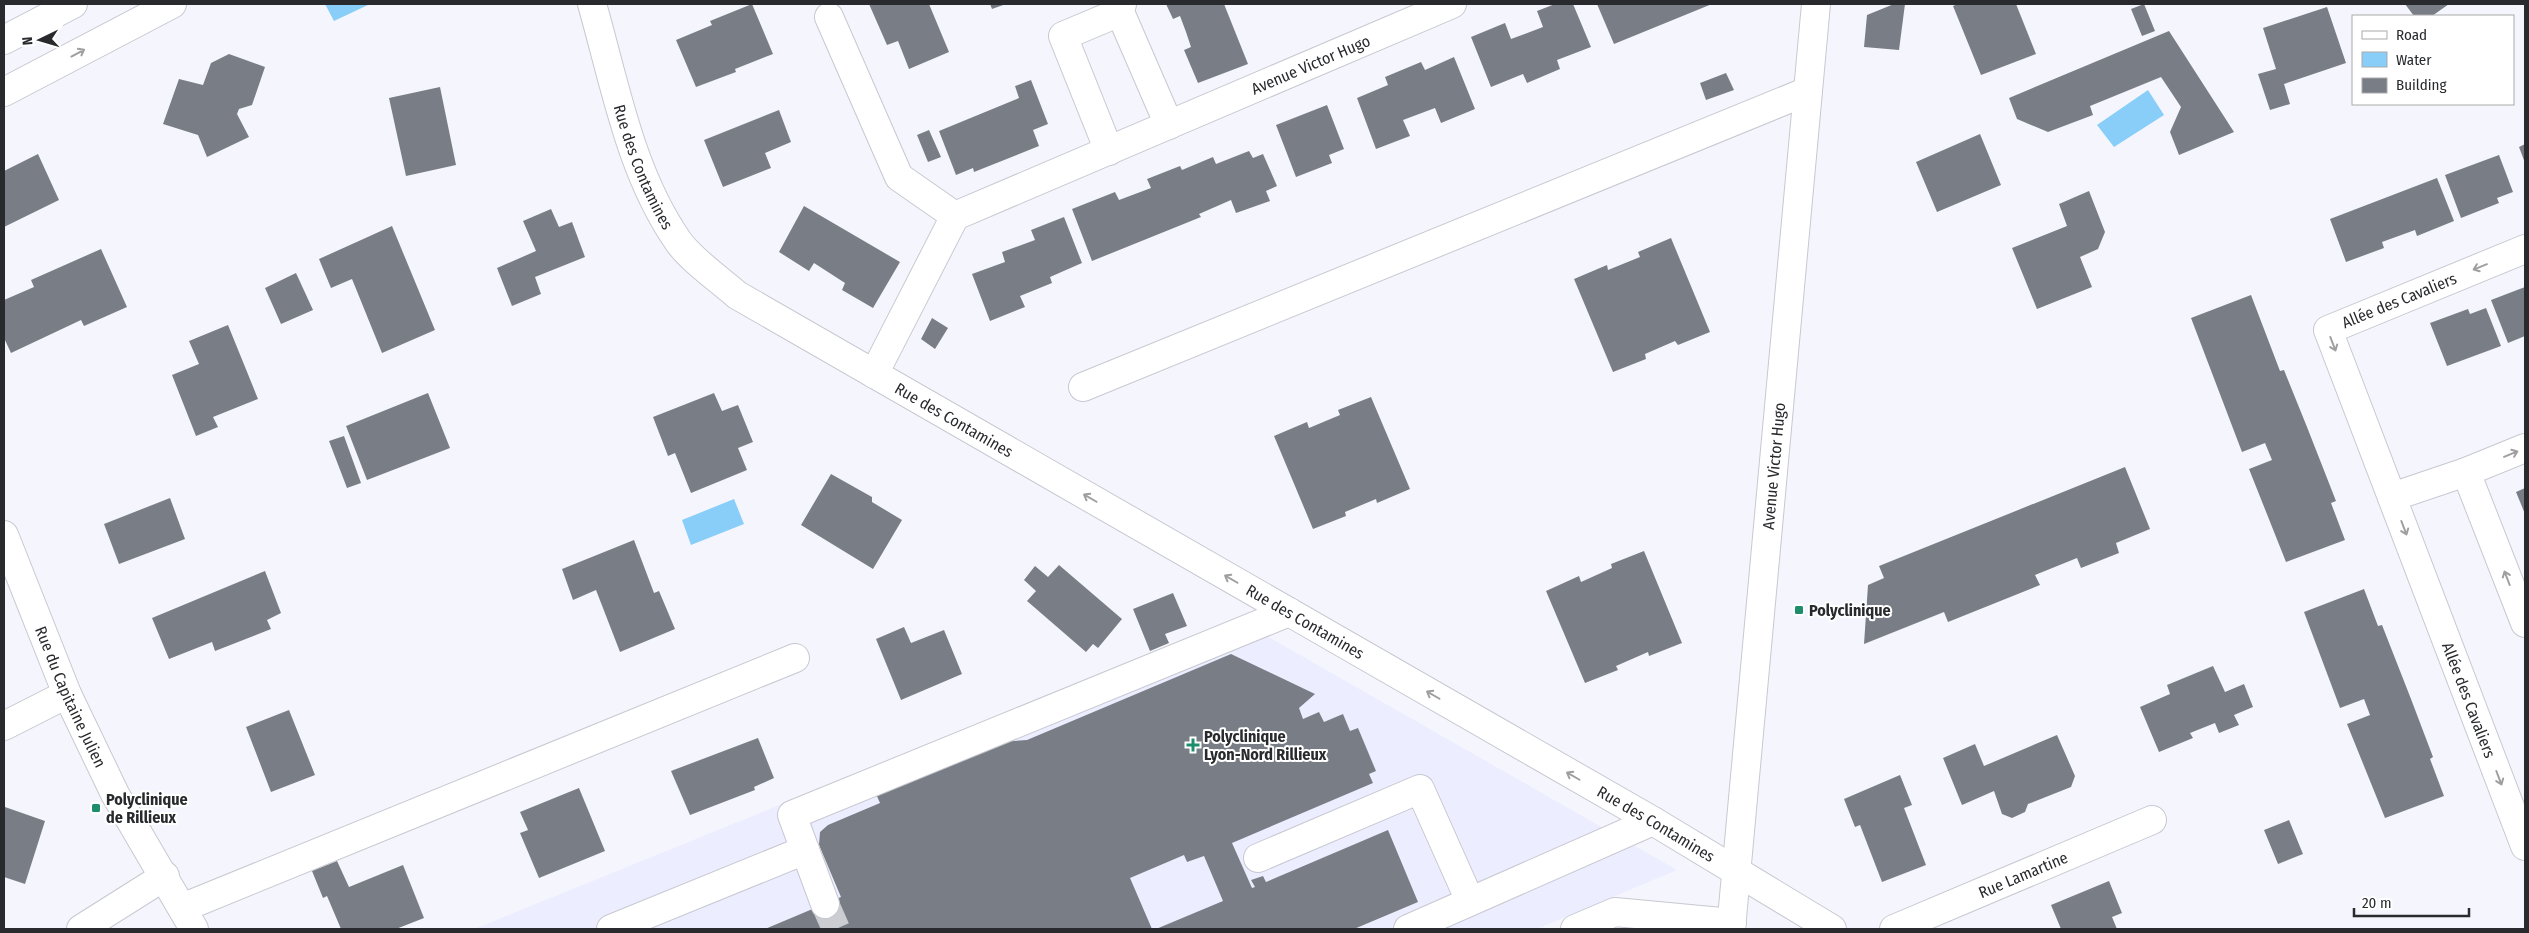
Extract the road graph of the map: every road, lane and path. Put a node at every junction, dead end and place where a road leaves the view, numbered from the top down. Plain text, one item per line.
1 (73, 4) edge
2 (172, 4) edge
3 (592, 4) edge
4 (1452, 4) edge
5 (1816, 4) edge
6 (1121, 8) edge
7 (830, 17) dead end
8 (4, 40) edge
9 (1808, 91) junction
10 (4, 92) edge
11 (1169, 125) junction
12 (1109, 151) junction
13 (955, 216) junction
14 (2525, 249) edge
15 (874, 374) junction
16 (1083, 387) dead end
17 (2525, 448) edge
18 (2466, 472) junction
19 (2392, 497) junction
20 (4, 536) edge
21 (1289, 612) junction
22 (2525, 623) edge
23 (795, 658) dead end
24 (67, 694) junction
25 (4, 726) edge
26 (2152, 820) dead end
27 (1653, 821) junction
28 (2525, 846) edge
29 (805, 850) junction
30 (1258, 858) dead end
31 (1737, 870) junction
32 (165, 876) junction
33 (1470, 901) junction
34 (825, 904) tunnel mouth
35 (188, 919) edge
36 (1731, 926) edge
37 (81, 929) edge
38 (611, 929) edge
39 (1408, 929) edge
40 (1575, 929) edge
41 (1832, 929) edge
42 (1894, 929) edge

1 - 8 street
10 -> 2 street
3 - 15 street, Rue des Contamines
4 - 11 street, Avenue Victor Hugo
5 - 9 street, Avenue Victor Hugo
6 - 11 street
6 - 12 street
7 - 13 street
9 - 16 street
9 - 31 street, Avenue Victor Hugo
11 - 12 street
12 - 13 street
13 - 15 street
14 -> 19 street, Allée des Cavaliers
21 -> 15 street, Rue des Contamines
18 -> 17 street
18 - 19 street
22 -> 18 street
19 -> 28 street, Allée des Cavaliers
20 - 24 street, Rue du Capitaine Julien
27 -> 21 street, Rue des Contamines
21 - 29 street
23 - 35 street
24 - 25 street
24 - 32 street, Rue du Capitaine Julien
26 - 42 street, Rue Lamartine
27 - 31 street, Rue des Contamines
27 - 33 street
29 - 34 street
29 - 38 street
30 - 33 street
31 - 36 street, Avenue Victor Hugo
31 - 41 street
32 - 35 street, Rue du Capitaine Julien
32 - 37 street
33 - 39 street
36 - 40 street

